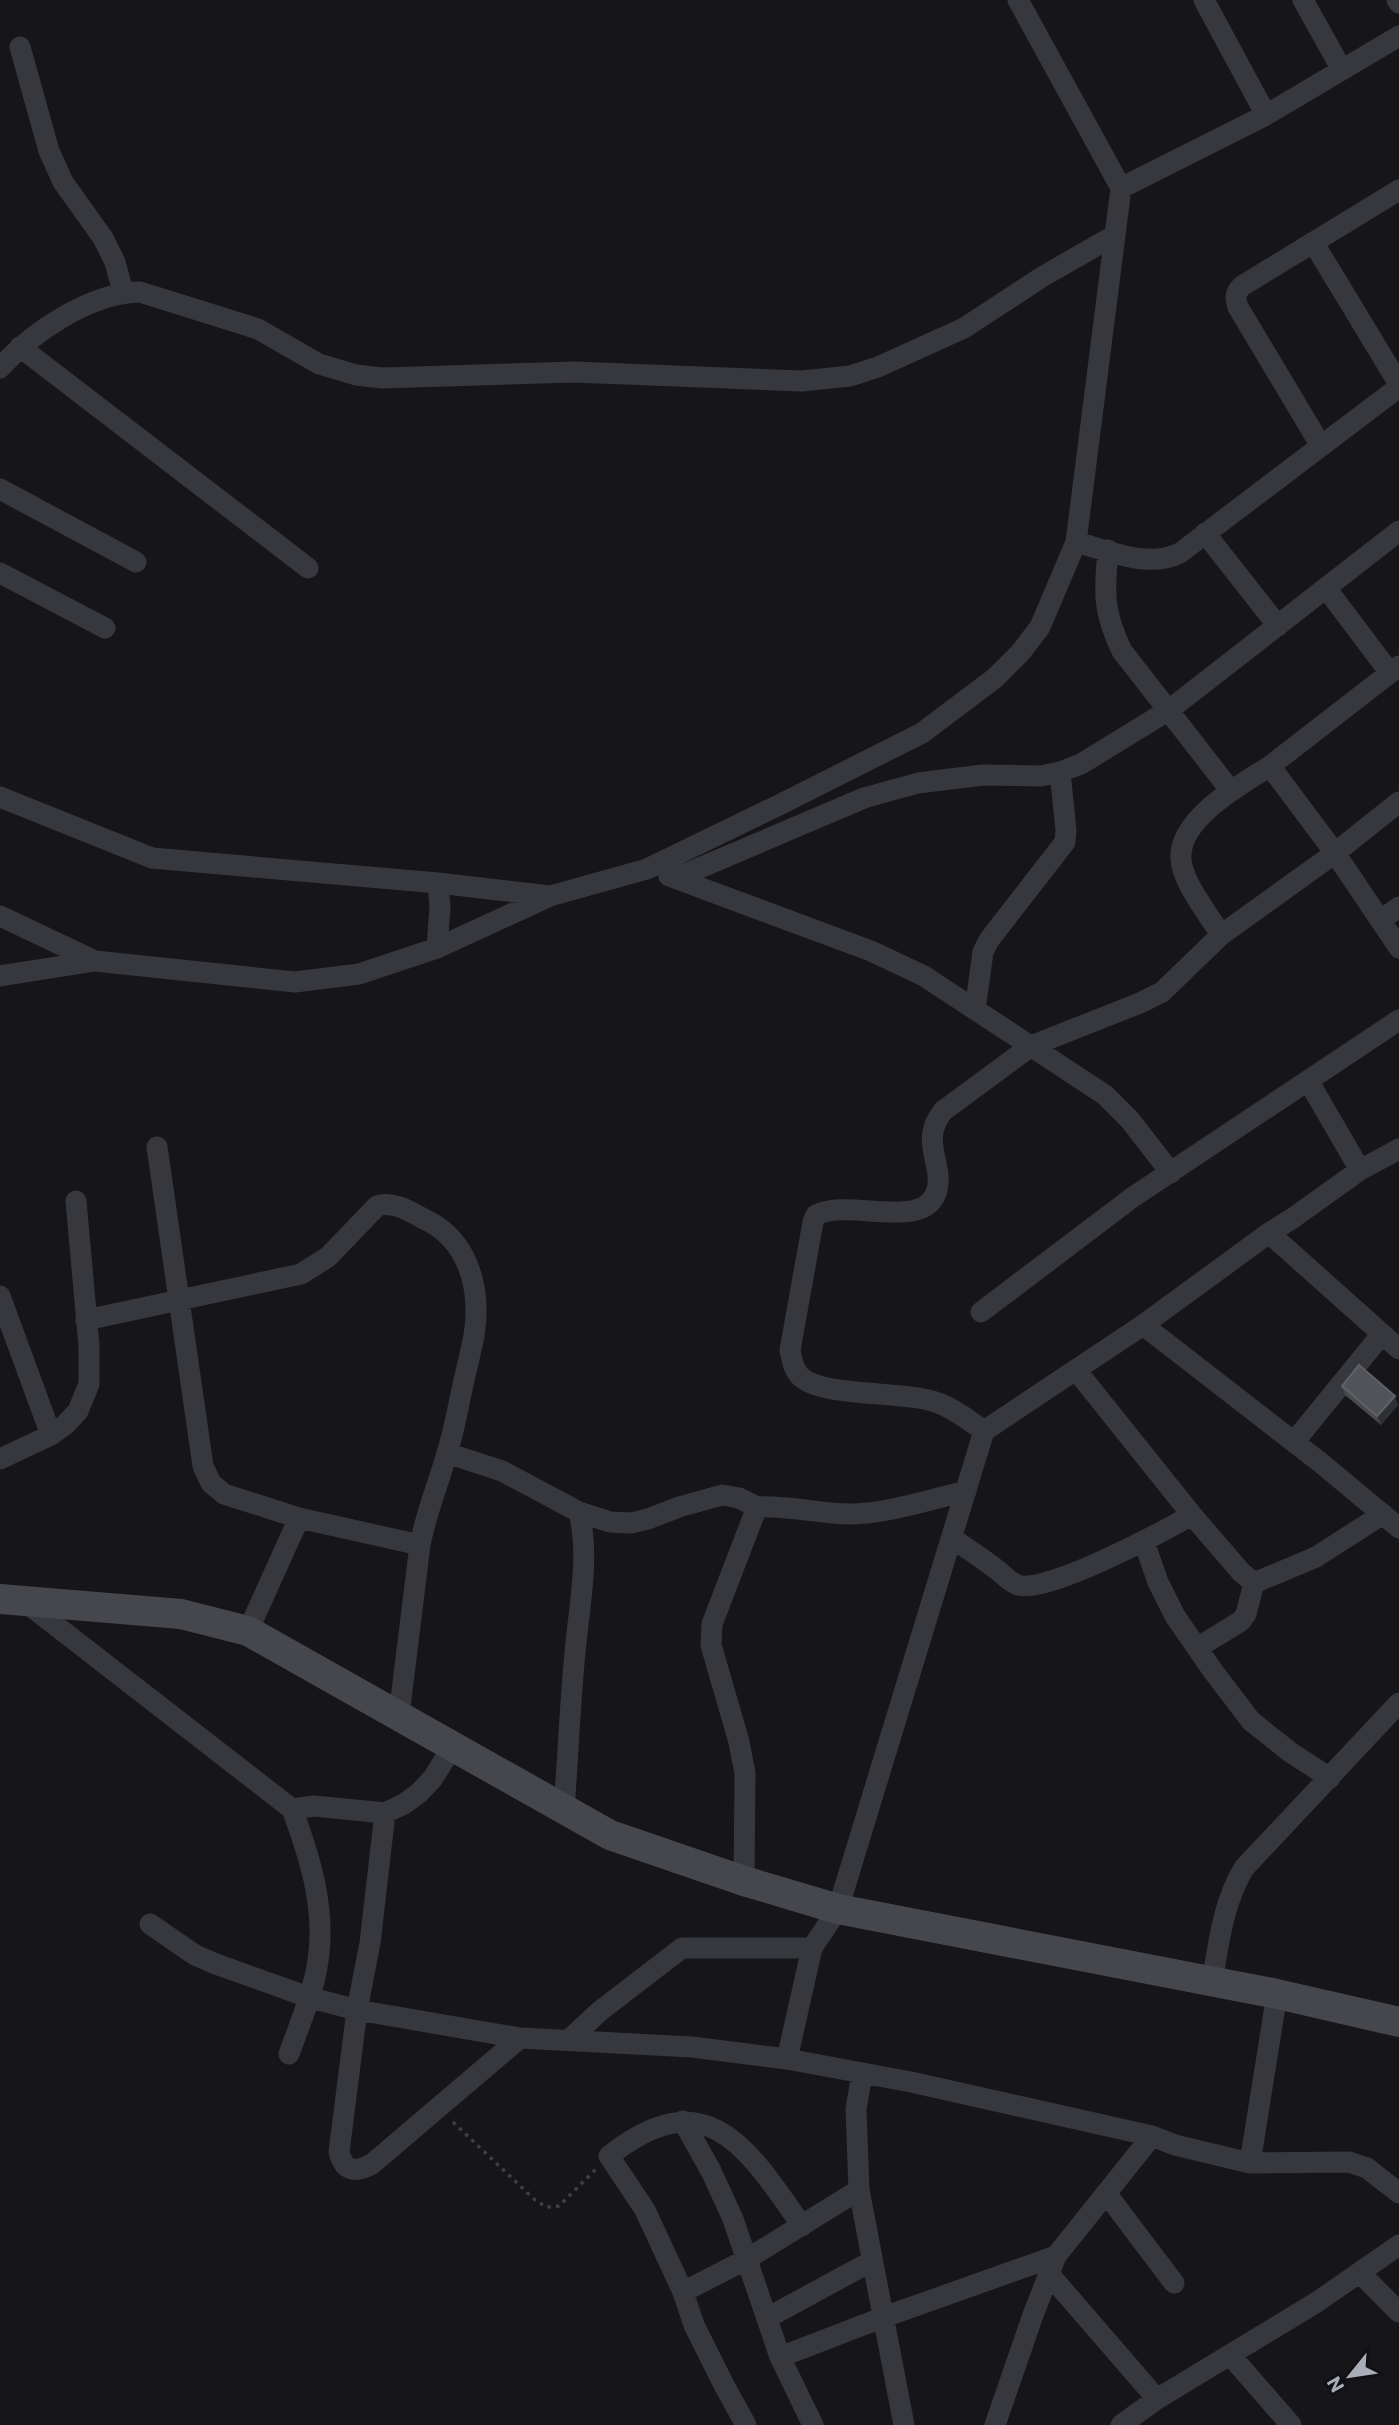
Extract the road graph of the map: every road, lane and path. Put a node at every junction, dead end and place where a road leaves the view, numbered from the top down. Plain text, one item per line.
1 (1018, 0) edge
2 (1204, 0) edge
3 (1303, 0) edge
4 (1399, 36) edge
5 (20, 47) dead end
6 (1342, 70) junction
7 (1266, 115) junction
8 (1121, 188) junction
9 (1399, 190) edge
10 (1115, 235) junction
11 (1312, 242) junction
12 (123, 292) junction
13 (20, 347) junction
14 (0, 368) edge
15 (1399, 385) edge
16 (1321, 446) junction
17 (0, 489) edge
18 (1399, 531) edge
19 (1205, 533) junction
20 (1076, 542) junction
21 (1108, 550) junction
22 (136, 562) dead end
23 (308, 568) dead end
24 (0, 573) edge
25 (1326, 588) junction
26 (1278, 625) junction
27 (105, 628) dead end
28 (1394, 669) edge
29 (1169, 710) junction
30 (1270, 766) junction
31 (1060, 772) junction
32 (1231, 791) junction
33 (0, 797) edge
34 (1399, 803) edge
35 (1335, 853) junction
36 (647, 869) junction
37 (676, 878) junction
38 (438, 883) junction
39 (550, 896) junction
40 (1399, 907) edge
41 (0, 916) edge
42 (1381, 920) junction
43 (1221, 935) junction
44 (437, 948) junction
45 (1399, 948) edge
46 (95, 961) junction
47 (0, 976) edge
48 (975, 1010) junction
49 (1399, 1020) edge
50 (1031, 1046) junction
51 (1309, 1082) junction
52 (157, 1147) dead end
53 (1399, 1149) edge
54 (1360, 1170) junction
55 (1171, 1172) junction
56 (76, 1200) dead end
57 (1269, 1233) junction
58 (0, 1296) edge
59 (179, 1301) junction
60 (981, 1312) dead end
61 (86, 1320) junction
62 (1143, 1325) junction
63 (1382, 1334) junction
64 (1399, 1349) edge
65 (1076, 1370) junction
66 (984, 1431) junction
67 (51, 1435) junction
68 (1294, 1442) junction
69 (447, 1453) junction
70 (0, 1459) edge
71 (966, 1491) junction
72 (757, 1507) junction
73 (579, 1512) junction
74 (1192, 1515) junction
75 (299, 1518) junction
76 (1391, 1521) edge
77 (952, 1538) junction
78 (1144, 1542) junction
79 (420, 1545) junction
80 (1254, 1583) junction
81 (12, 1600) edge
82 (248, 1631) junction
83 (1197, 1648) junction
84 (1399, 1703) edge
85 (399, 1715) junction
86 (453, 1746) junction
87 (1330, 1778) junction
88 (292, 1809) junction
89 (564, 1810) junction
90 (385, 1813) junction
91 (744, 1881) junction
92 (838, 1909) junction
93 (150, 1924) dead end
94 (812, 1948) junction
95 (1212, 1982) junction
96 (1277, 1994) junction
97 (308, 1997) junction
98 (357, 2010) junction
99 (1399, 2022) edge
100 (520, 2038) junction
101 (570, 2039) junction
102 (289, 2054) dead end
103 (787, 2059) junction
104 (862, 2074) junction
105 (439, 2109) junction
106 (683, 2121) junction
107 (1152, 2136) junction
108 (609, 2155) junction
109 (1250, 2163) junction
110 (859, 2190) junction
111 (1106, 2193) junction
112 (1399, 2193) edge
113 (802, 2226) junction
114 (1399, 2245) edge
115 (747, 2259) junction
116 (872, 2262) junction
117 (1052, 2265) junction
118 (1360, 2273) junction
119 (1174, 2283) dead end
120 (683, 2292) junction
121 (1399, 2312) edge
122 (884, 2317) junction
123 (767, 2318) junction
124 (1231, 2356) junction
125 (780, 2357) junction
126 (1157, 2399) junction
127 (1136, 2421) edge
128 (746, 2425) edge
129 (813, 2425) edge
130 (904, 2425) edge
131 (995, 2425) edge
132 (1291, 2425) edge

1 - 8 street
2 - 7 street
3 - 6 street
4 - 6 street
5 - 12 street
6 - 7 street
7 - 8 street
8 - 10 street
9 - 11 street
10 - 12 street
10 - 20 street
11 - 15 street
11 - 16 street
12 - 13 street
13 - 14 street
13 - 23 street
15 - 16 street
16 - 19 street
17 - 22 street
18 - 25 street
19 - 21 street
19 - 26 street
20 - 21 street
20 - 36 street
21 - 29 street
24 - 27 street
25 - 26 street
25 - 28 street
26 - 29 street
28 - 30 street
29 - 31 street
29 - 32 street
30 - 32 street
30 - 35 street
31 - 37 street
31 - 48 street
32 - 43 street
33 - 38 street
34 - 35 street
35 - 42 street
35 - 43 street
36 - 37 street
36 - 39 street
37 - 48 street
38 - 39 street
38 - 44 street
39 - 44 street
40 - 42 street
41 - 46 street
42 - 45 street
43 - 50 street
44 - 46 street
46 - 47 street
48 - 50 street
49 - 51 street
50 - 55 street
50 - 66 street
51 - 54 street
51 - 55 street
52 - 59 street
53 - 54 street
54 - 57 street
55 - 60 street
56 - 61 street
57 - 62 street
57 - 63 street
58 - 67 street
59 - 61 street
59 - 69 street
59 - 75 street
61 - 67 street
62 - 65 street
62 - 68 street
63 - 64 street
63 - 68 street
65 - 66 street
65 - 74 street
66 - 71 street
67 - 70 street
68 - 76 street
69 - 73 street
69 - 79 street
71 - 72 street
71 - 77 street
72 - 73 street
72 - 91 street
73 - 89 street
74 - 78 street
74 - 80 street
75 - 79 street
75 - 82 street
76 - 80 street
77 - 78 street
77 - 92 street
78 - 83 street
79 - 85 street
80 - 83 street
81 - 82 street
81 - 88 street
82 - 85 street
83 - 87 street
84 - 87 street
85 - 86 street
86 - 89 street
86 - 90 street
87 - 95 street
88 - 90 street
88 - 97 street
89 - 91 street
90 - 98 street
91 - 92 street
92 - 94 street
92 - 95 street
93 - 97 street
94 - 101 street
94 - 103 street
95 - 96 street
96 - 99 street
96 - 109 street
97 - 98 street
97 - 102 street
98 - 100 street
98 - 105 street
100 - 101 street
100 - 105 street
101 - 103 street
103 - 104 street
104 - 107 street
104 - 110 street
105 - 108 path
106 - 108 street
106 - 113 street
106 - 115 street
107 - 109 street
107 - 111 street
108 - 120 street
109 - 112 street
110 - 113 street
110 - 116 street
111 - 117 street
111 - 119 street
113 - 115 street
114 - 118 street
115 - 120 street
115 - 123 street
116 - 122 street
116 - 123 street
117 - 122 street
117 - 126 street
117 - 131 street
118 - 121 street
118 - 124 street
120 - 128 street
122 - 125 street
122 - 130 street
123 - 125 street
124 - 126 street
124 - 132 street
125 - 129 street
126 - 127 street

